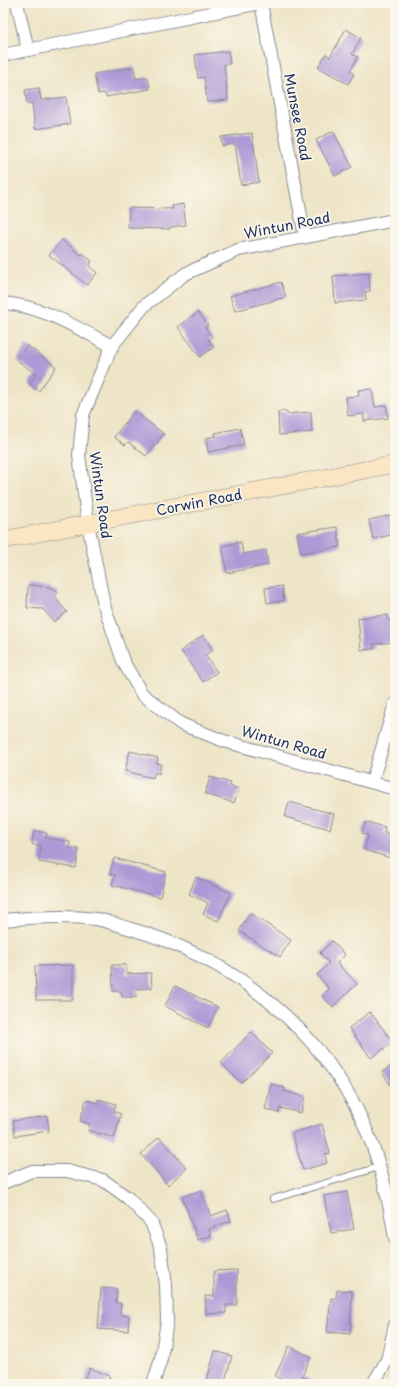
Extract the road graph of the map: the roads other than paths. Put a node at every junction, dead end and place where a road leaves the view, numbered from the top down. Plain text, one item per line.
1 (17, 3) edge
2 (260, 3) edge
3 (28, 50) junction
4 (3, 55) edge
5 (395, 220) edge
6 (304, 237) junction
7 (3, 303) edge
8 (112, 346) junction
9 (395, 464) edge
10 (88, 524) junction
11 (3, 540) edge
12 (395, 704) edge
13 (372, 782) junction
14 (395, 789) edge
15 (3, 920) edge
16 (379, 1167) junction
17 (3, 1183) edge
18 (273, 1199) dead end
19 (395, 1238) edge
20 (395, 1325) edge
21 (153, 1384) edge
22 (373, 1384) edge

1 - 3 street
2 - 3 street
2 - 6 street, Munsee Road
3 - 4 street
5 - 6 street, Wintun Road
6 - 8 street, Wintun Road
7 - 8 street
8 - 10 street, Wintun Road
9 - 10 main road, Corwin Road
10 - 11 main road, Corwin Road
10 - 13 street, Wintun Road
12 - 13 street
13 - 14 street, Wintun Road
15 - 16 street
16 - 18 lane
16 - 19 street
17 - 21 street
20 - 22 street

